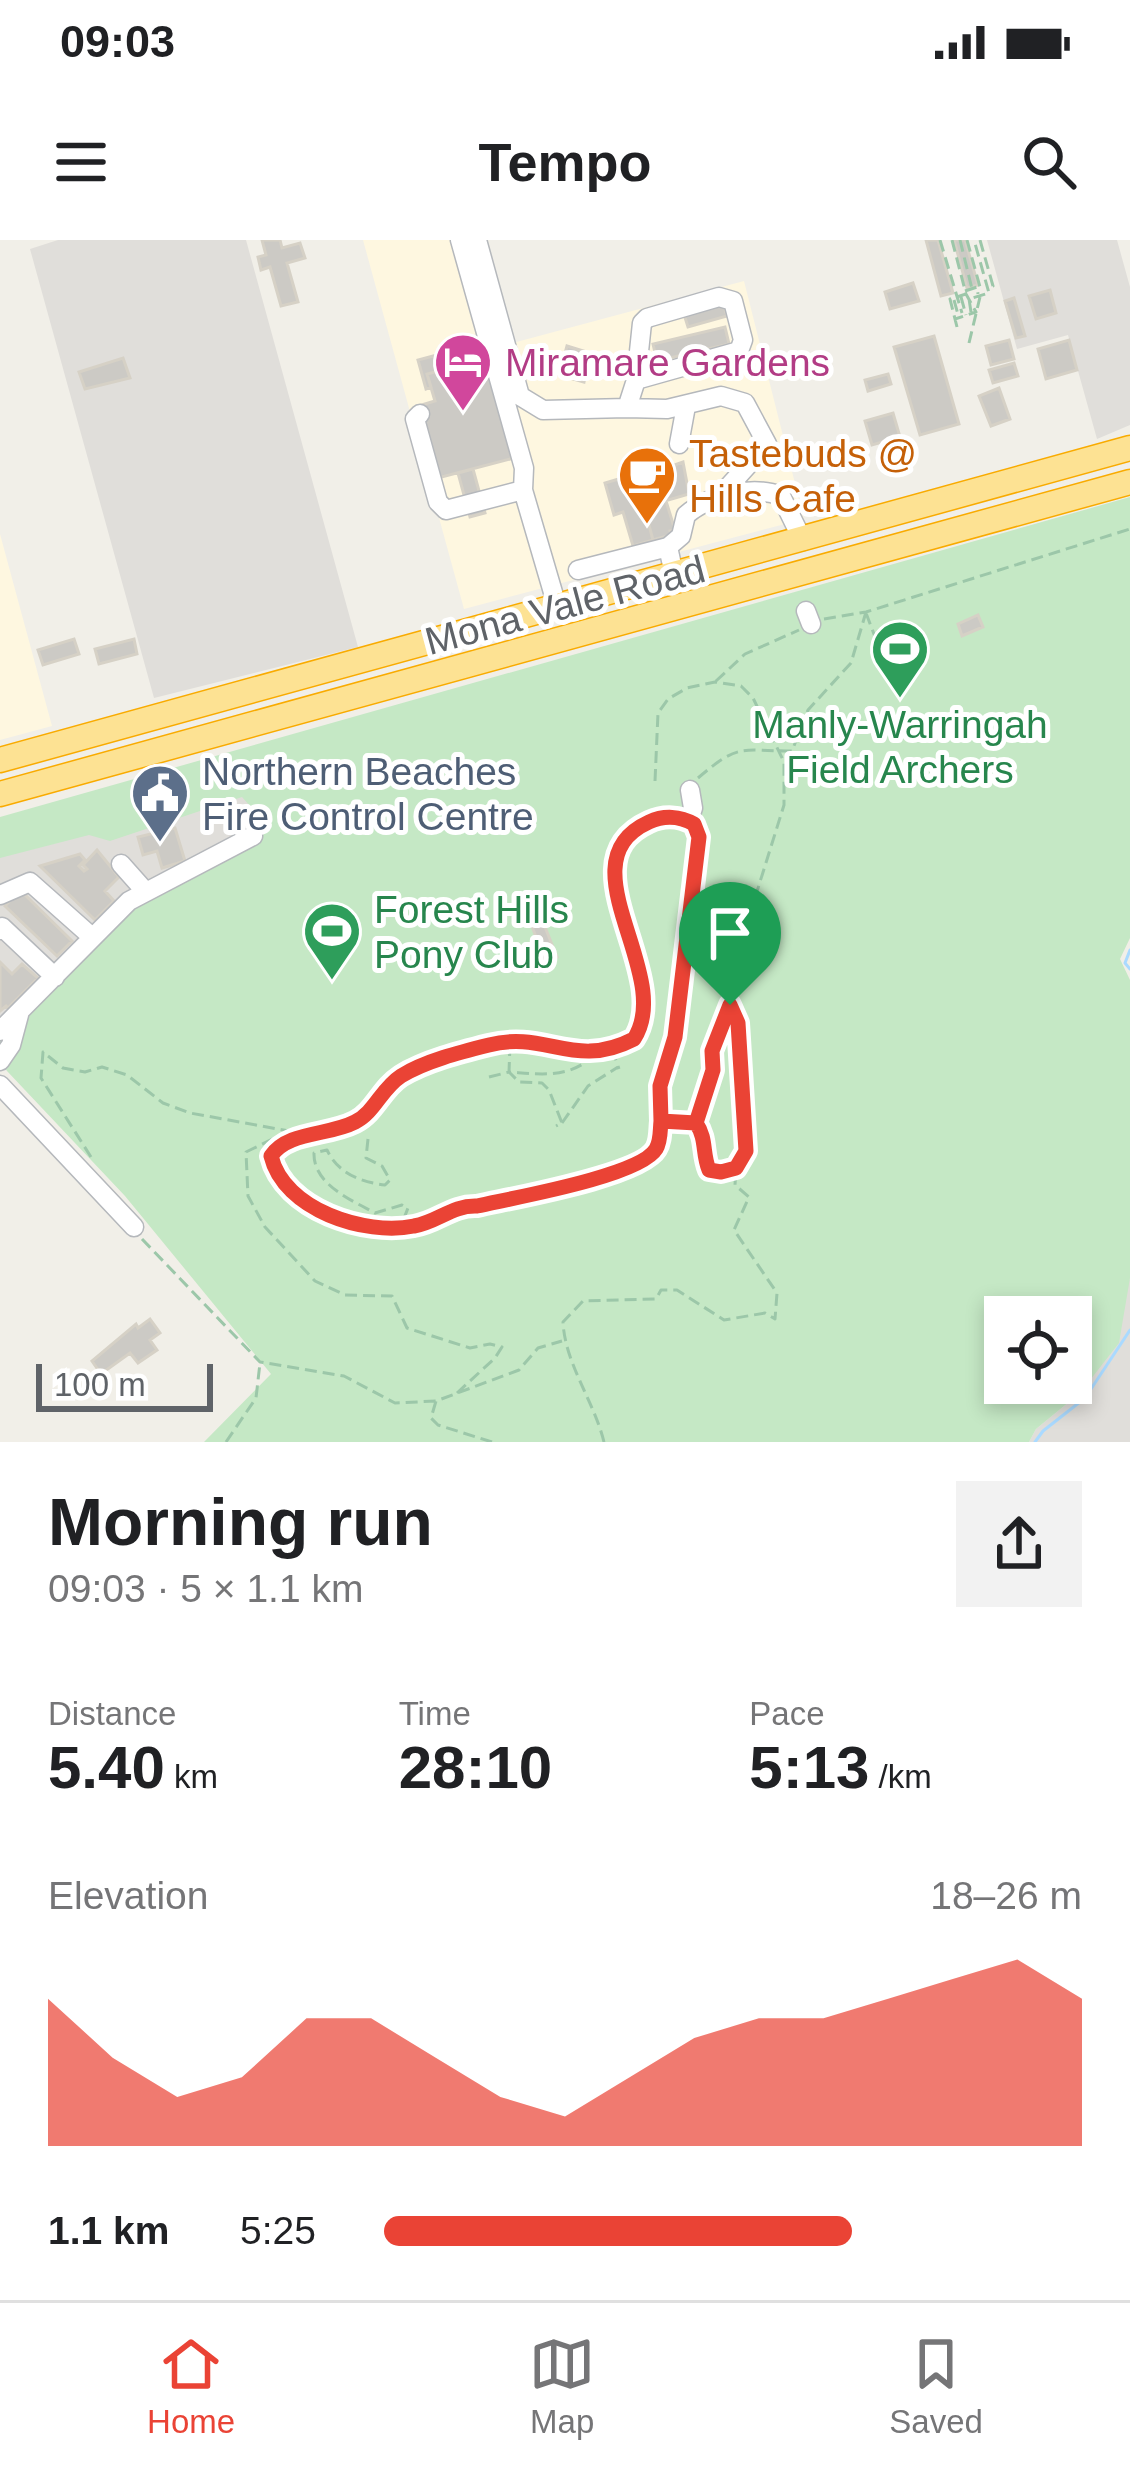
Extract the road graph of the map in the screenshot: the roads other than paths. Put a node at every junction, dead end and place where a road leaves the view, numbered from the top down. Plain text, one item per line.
1 (466, 241) edge
2 (689, 363) junction
3 (636, 380) junction
4 (693, 403) junction
5 (627, 408) junction
6 (420, 414) dead end
7 (679, 444) dead end
8 (1130, 448) edge
9 (1130, 482) edge
10 (524, 490) junction
11 (720, 490) junction
12 (803, 541) junction
13 (668, 547) junction
14 (578, 571) dead end
15 (674, 574) junction
16 (557, 606) junction
17 (0, 760) edge
18 (687, 786) road end
19 (0, 794) edge
20 (689, 820) road end
21 (253, 836) dead end
22 (194, 838) dead end
23 (202, 860) junction
24 (122, 864) dead end
25 (145, 891) junction
26 (0, 895) edge
27 (1, 927) edge
28 (92, 937) junction
29 (55, 977) junction
30 (21, 1011) junction
31 (0, 1031) edge
32 (0, 1061) edge
33 (0, 1084) edge
34 (134, 1228) road end

1 - 5 street
1 - 10 street
2 - 3 street
2 - 3 street
2 - 4 street
3 - 5 street
4 - 5 street
4 - 7 street
4 - 11 street
6 - 10 street
8 - 12 highway, Mona Vale Road
9 - 19 highway, Mona Vale Road
10 - 16 street
11 - 12 street
11 - 13 street
12 - 15 highway, Mona Vale Road
13 - 14 street
13 - 15 street
15 - 16 highway, Mona Vale Road
16 - 17 highway, Mona Vale Road
18 - 20 street
21 - 23 street
22 - 23 street
23 - 25 street
24 - 25 street
25 - 28 street
26 - 28 street
27 - 29 street
28 - 29 street
29 - 30 street
30 - 31 street
30 - 32 street
33 - 34 street

